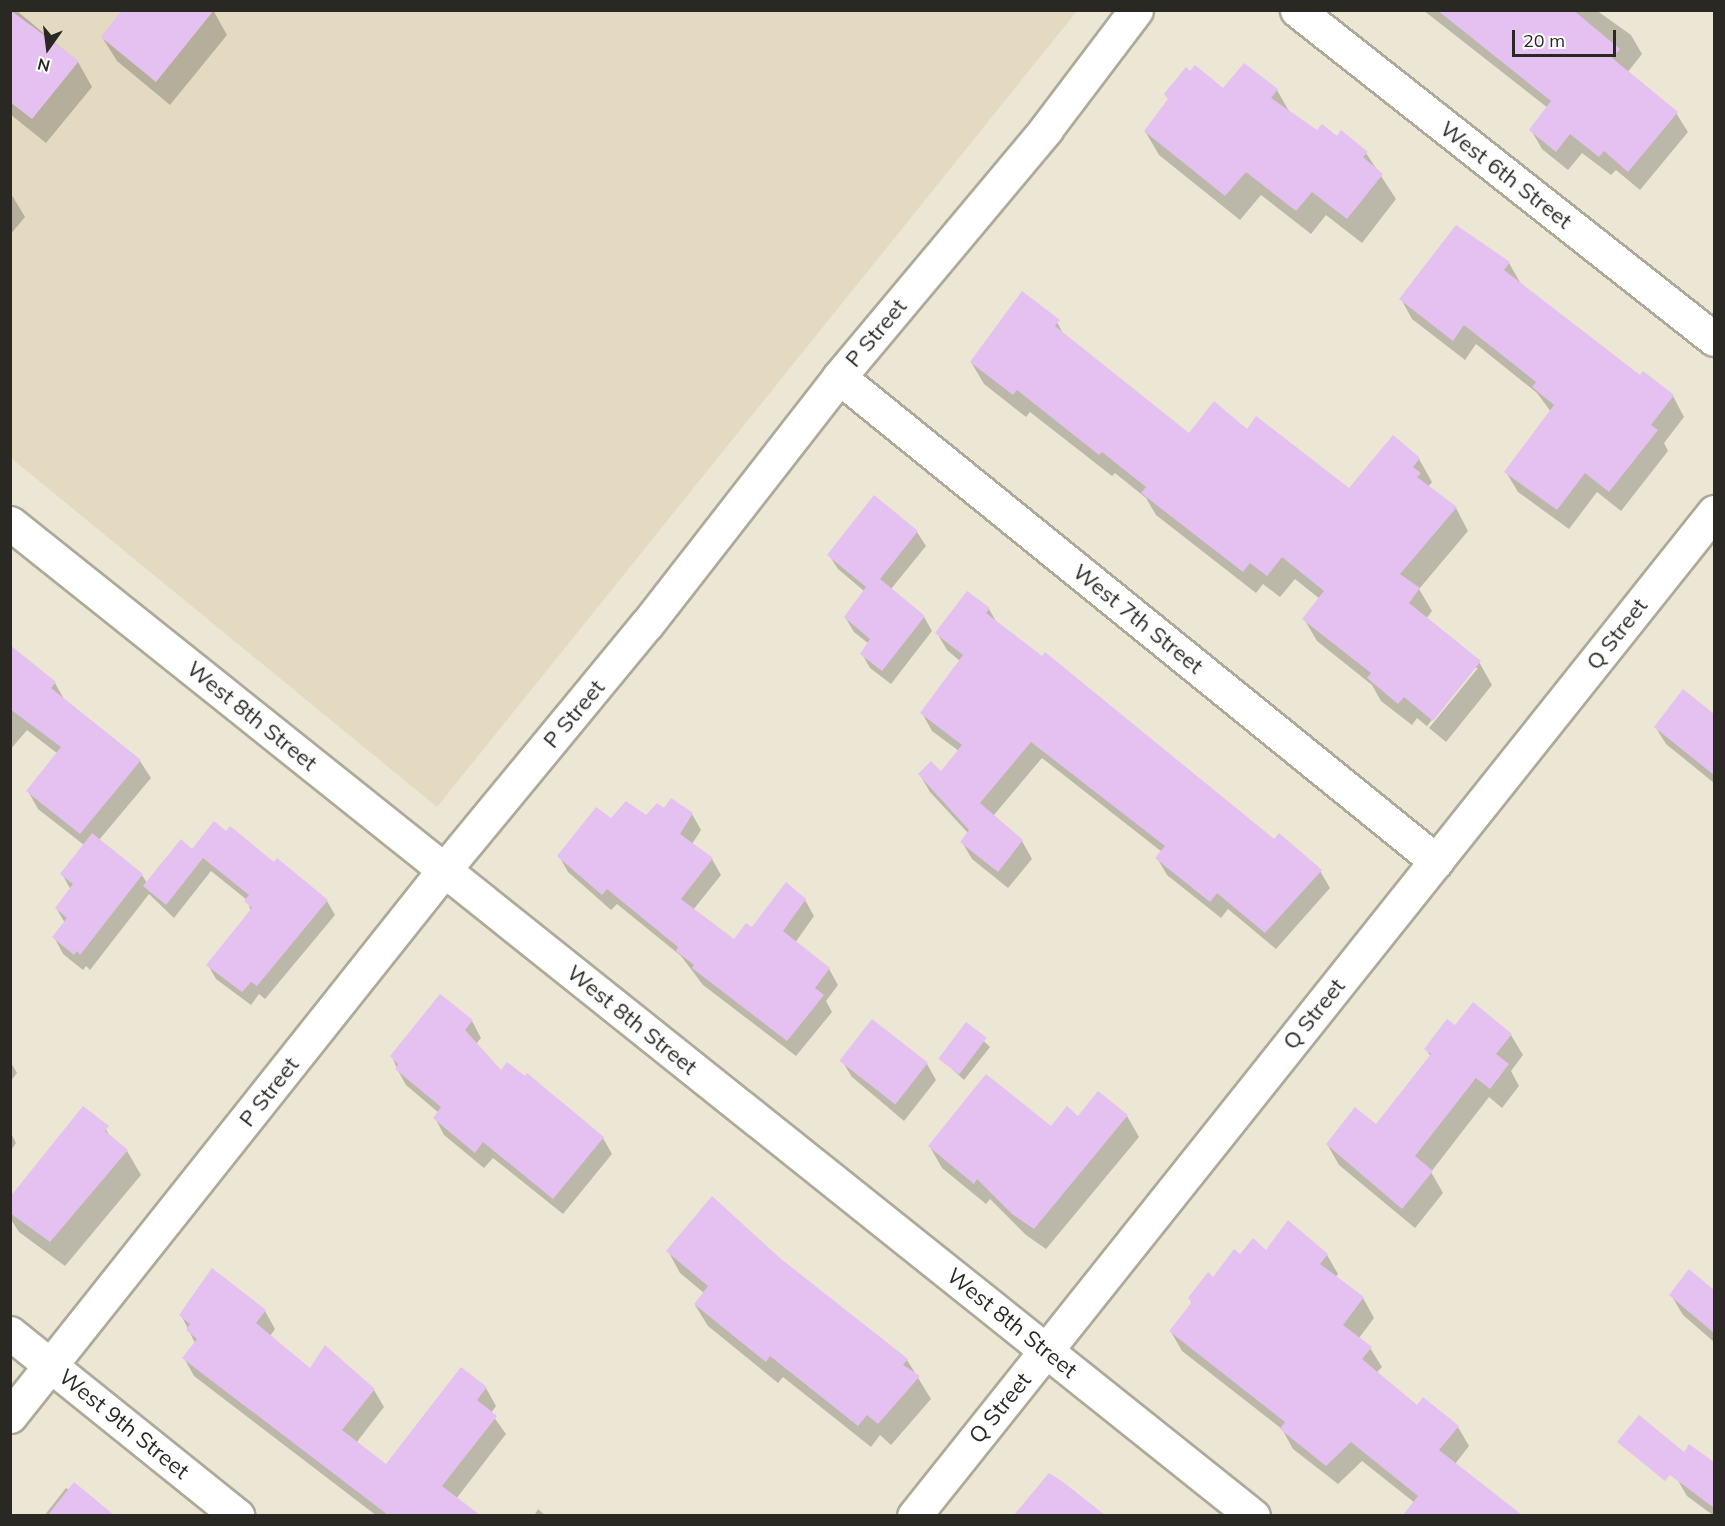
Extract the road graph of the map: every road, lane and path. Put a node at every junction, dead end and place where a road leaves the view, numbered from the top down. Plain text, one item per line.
1 (1136, 10) edge
2 (1297, 10) edge
3 (1714, 339) edge
4 (839, 377) junction
5 (1714, 512) edge
6 (10, 523) edge
7 (1436, 861) junction
8 (444, 870) junction
9 (10, 1333) edge
10 (1046, 1350) junction
11 (51, 1366) junction
12 (10, 1416) edge
13 (238, 1515) edge
14 (914, 1515) edge
15 (1253, 1515) edge

1 - 4 street, P Street
2 - 3 street, West 6th Street
4 - 7 street, West 7th Street
4 - 8 street, P Street
5 - 7 street, Q Street
6 - 8 street, West 8th Street
7 - 10 street, Q Street
8 - 10 street, West 8th Street
8 - 11 street, P Street
9 - 11 street, West 9th Street
10 - 14 street, Q Street
10 - 15 street, West 8th Street
11 - 12 street, P Street
11 - 13 street, West 9th Street

